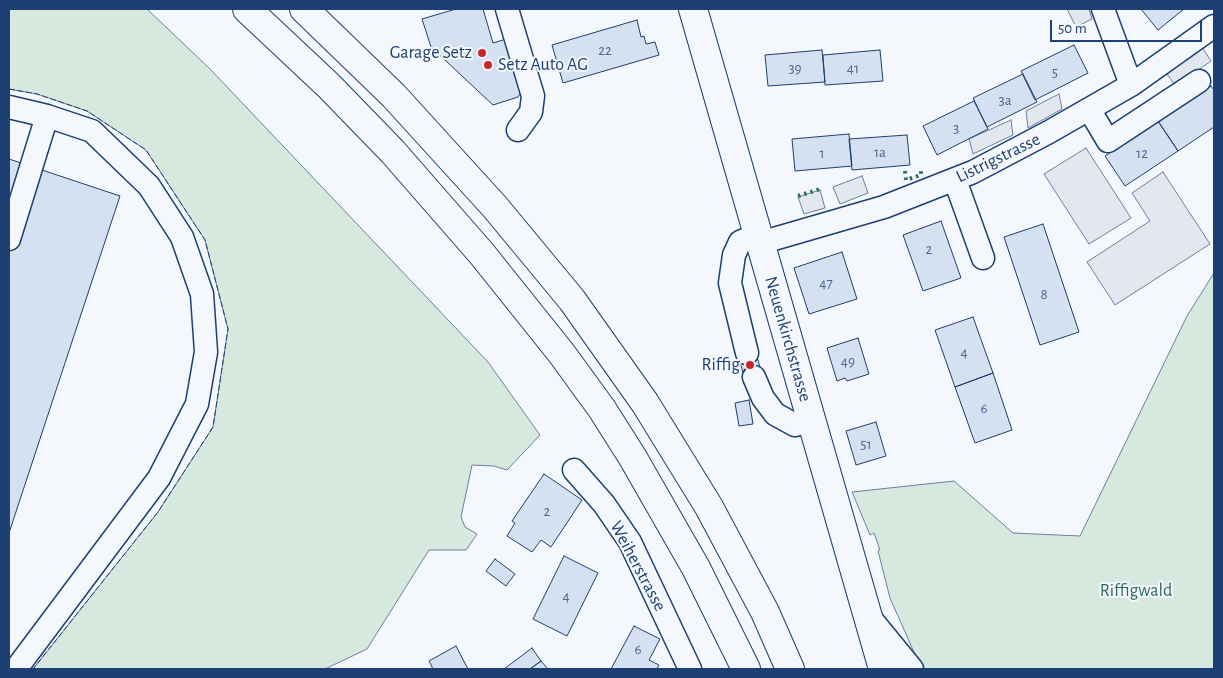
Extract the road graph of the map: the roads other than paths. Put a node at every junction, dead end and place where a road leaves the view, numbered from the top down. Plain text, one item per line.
1 (247, 9) edge
2 (304, 9) edge
3 (508, 9) edge
4 (693, 9) edge
5 (1103, 9) edge
6 (1211, 35) edge
7 (1199, 81) dead end
8 (1131, 85) junction
9 (9, 107) edge
10 (1089, 109) junction
11 (46, 116) junction
12 (518, 130) dead end
13 (955, 180) junction
14 (9, 238) edge
15 (759, 239) junction
16 (983, 258) dead end
17 (747, 353) dead end
18 (754, 377) dead end
19 (811, 420) junction
20 (574, 470) dead end
21 (867, 614) junction
22 (16, 669) edge
23 (690, 669) edge
24 (746, 669) edge
25 (790, 669) edge
26 (883, 669) edge
27 (912, 669) edge

1 - 24 main road
2 - 25 main road
3 - 12 street
4 - 15 main road, Neuenkirchstrasse
5 - 8 street
6 - 8 street, Listrigstrasse
7 - 10 street
8 - 10 street, Listrigstrasse
9 - 11 street
10 - 13 street, Listrigstrasse
11 - 14 street
11 - 22 street
13 - 15 street, Listrigstrasse
13 - 16 street
15 - 17 street, Listrigstrasse
15 - 19 main road, Neuenkirchstrasse
18 - 19 street
19 - 21 main road, Neuenkirchstrasse
20 - 23 street, Weiherstrasse
21 - 26 main road, Neuenkirchstrasse
21 - 27 street

